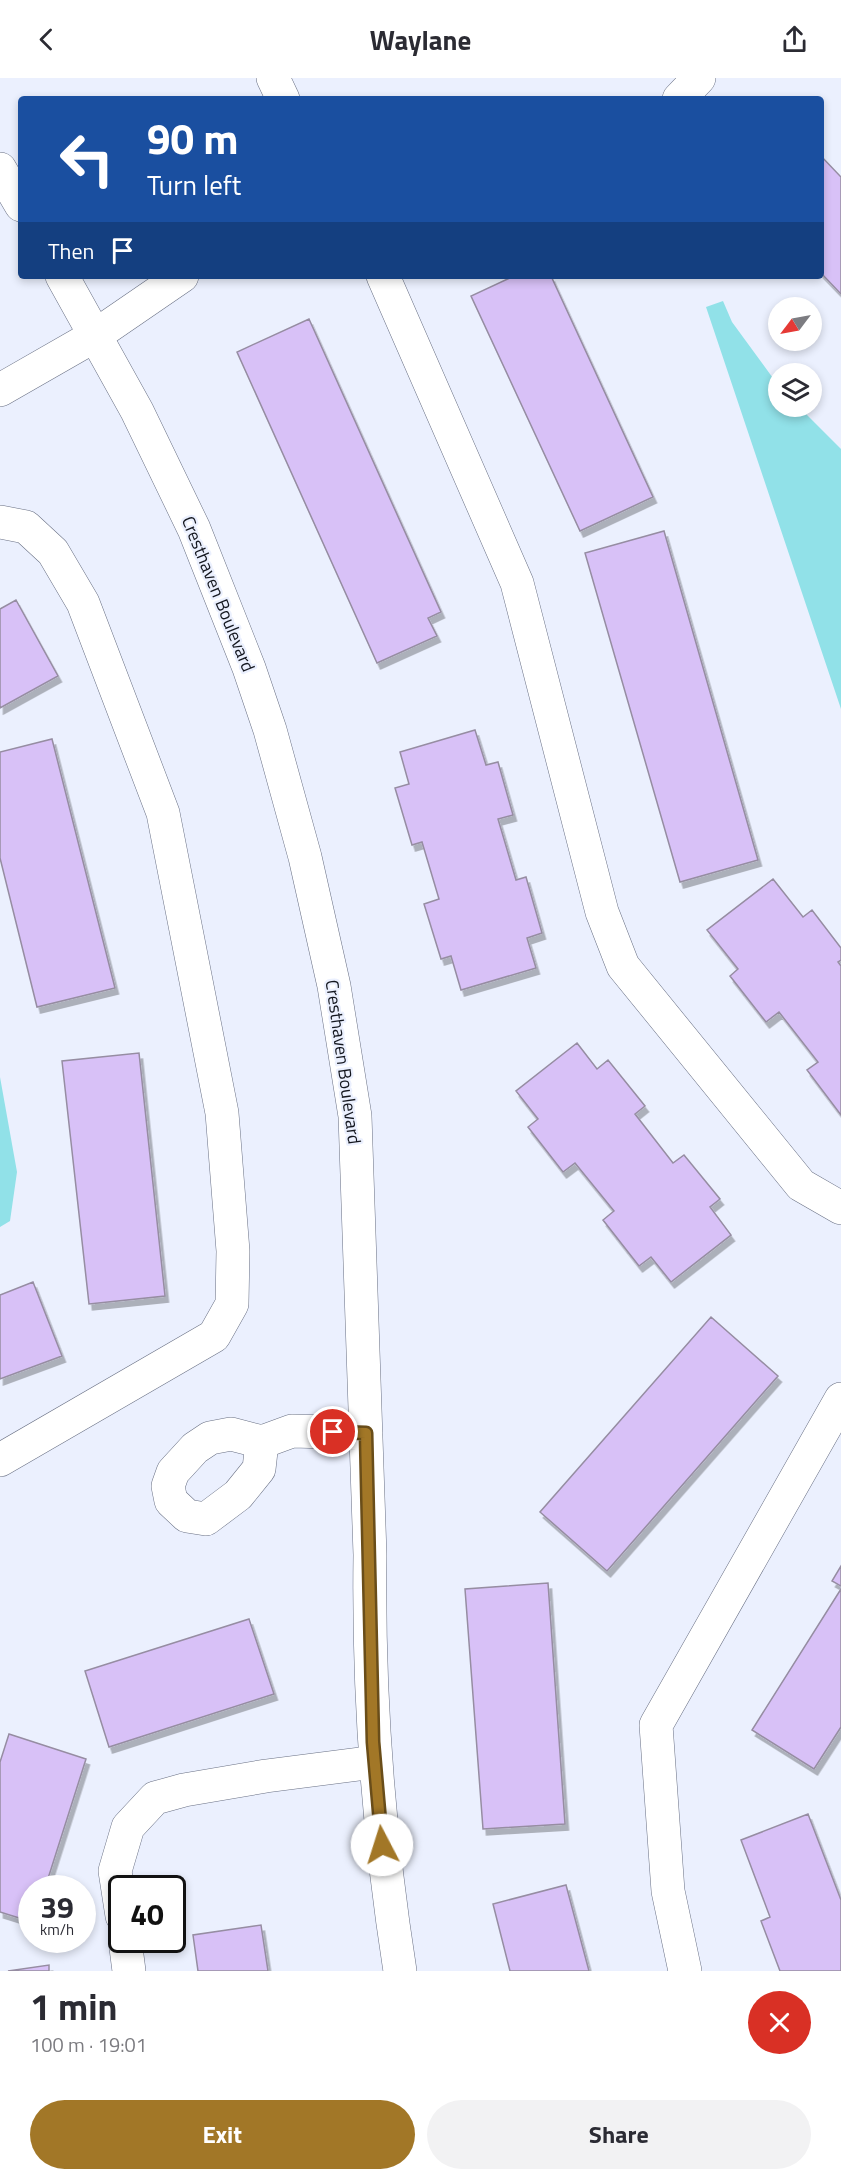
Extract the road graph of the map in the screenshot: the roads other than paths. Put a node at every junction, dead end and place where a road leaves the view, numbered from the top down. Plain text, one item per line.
1 (273, 78) edge
2 (699, 78) edge
3 (282, 96) edge
4 (682, 96) edge
5 (0, 169) edge
6 (18, 200) edge
7 (64, 279) edge
8 (178, 279) edge
9 (384, 279) edge
10 (96, 334) junction
11 (0, 390) edge
12 (0, 522) edge
13 (841, 1208) edge
14 (841, 1399) edge
15 (366, 1433) junction
16 (262, 1442) dead end
17 (0, 1460) edge
18 (375, 1762) junction
19 (116, 1875) edge
20 (127, 1953) edge
21 (129, 1971) edge
22 (400, 1971) edge
23 (685, 1971) edge

1 - 3 street
2 - 4 street
5 - 6 street
7 - 10 street, Cresthaven Boulevard
8 - 10 street
9 - 13 street
10 - 11 street
10 - 15 street, Cresthaven Boulevard
12 - 17 street
14 - 23 street
15 - 16 street
15 - 18 street, Cresthaven Boulevard
18 - 19 street
18 - 22 street, Cresthaven Boulevard
20 - 21 street

